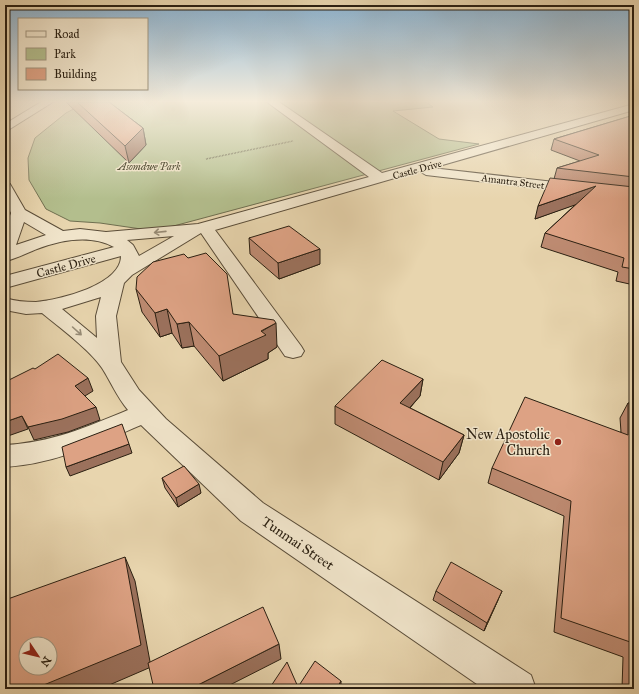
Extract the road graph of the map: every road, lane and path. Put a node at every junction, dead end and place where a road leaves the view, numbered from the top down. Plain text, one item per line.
1 (537, 134) edge
2 (319, 135) joint
3 (206, 159) dead end
4 (415, 169) junction
5 (381, 178) junction
6 (5, 187) edge
7 (634, 195) edge
8 (19, 213) junction
9 (202, 228) junction
10 (61, 237) junction
11 (105, 237) junction
12 (127, 249) junction
13 (5, 252) edge
14 (5, 256) edge
15 (120, 276) junction
16 (5, 282) edge
17 (5, 304) edge
18 (38, 307) junction
19 (5, 309) edge
20 (293, 351) dead end
21 (110, 362) junction
22 (145, 413) junction
23 (5, 456) edge
24 (517, 689) edge

1 - 4 street, Castle Drive
2 - 3 path
2 - 5 street
4 - 5 street, Castle Drive
4 - 7 street, Amantra Street
5 - 9 street, Castle Drive
6 - 8 street
8 - 10 street
8 - 13 street
9 -> 11 street, Castle Drive
9 - 15 street, Castle Drive
9 - 20 street
10 - 11 street
10 - 14 street
11 - 12 street
12 - 15 street, Tunmai Street
12 - 16 street, Castle Drive
15 - 18 street, Castle Drive
15 - 21 street, Tunmai Street
17 - 18 street
18 - 19 street
18 -> 21 street, Tunmai Street
21 - 22 street, Tunmai Street
22 - 23 street
22 - 24 street, Tunmai Street

